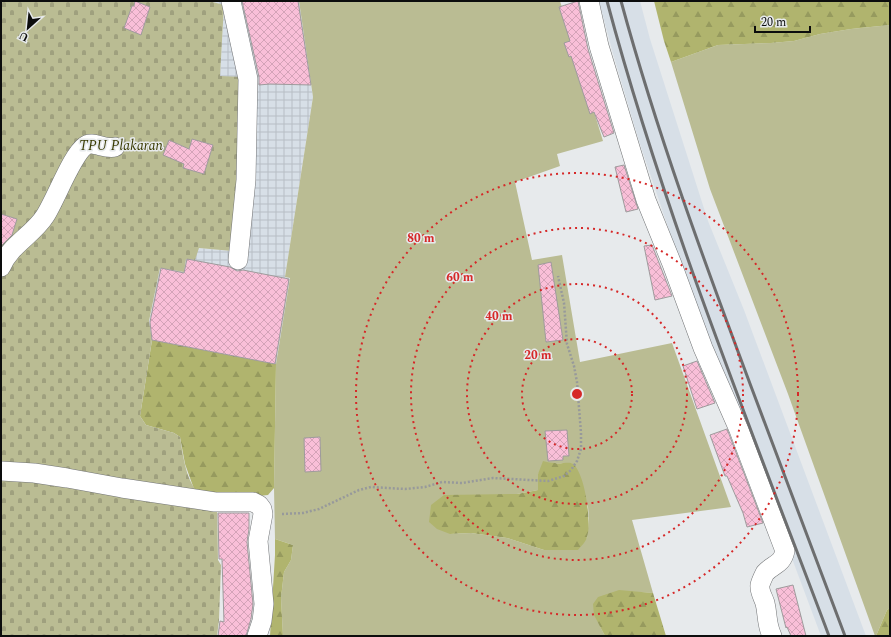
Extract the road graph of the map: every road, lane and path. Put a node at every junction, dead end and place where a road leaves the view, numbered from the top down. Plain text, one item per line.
1 (231, 1) edge
2 (590, 1) edge
3 (115, 147) dead end
4 (238, 260) dead end
5 (1, 267) edge
6 (558, 276) dead end
7 (1, 471) edge
8 (263, 514) junction
9 (257, 636) edge
10 (772, 636) edge

1 - 4 street
2 - 10 street
3 - 5 street
6 - 8 path
7 - 8 street
8 - 9 street

